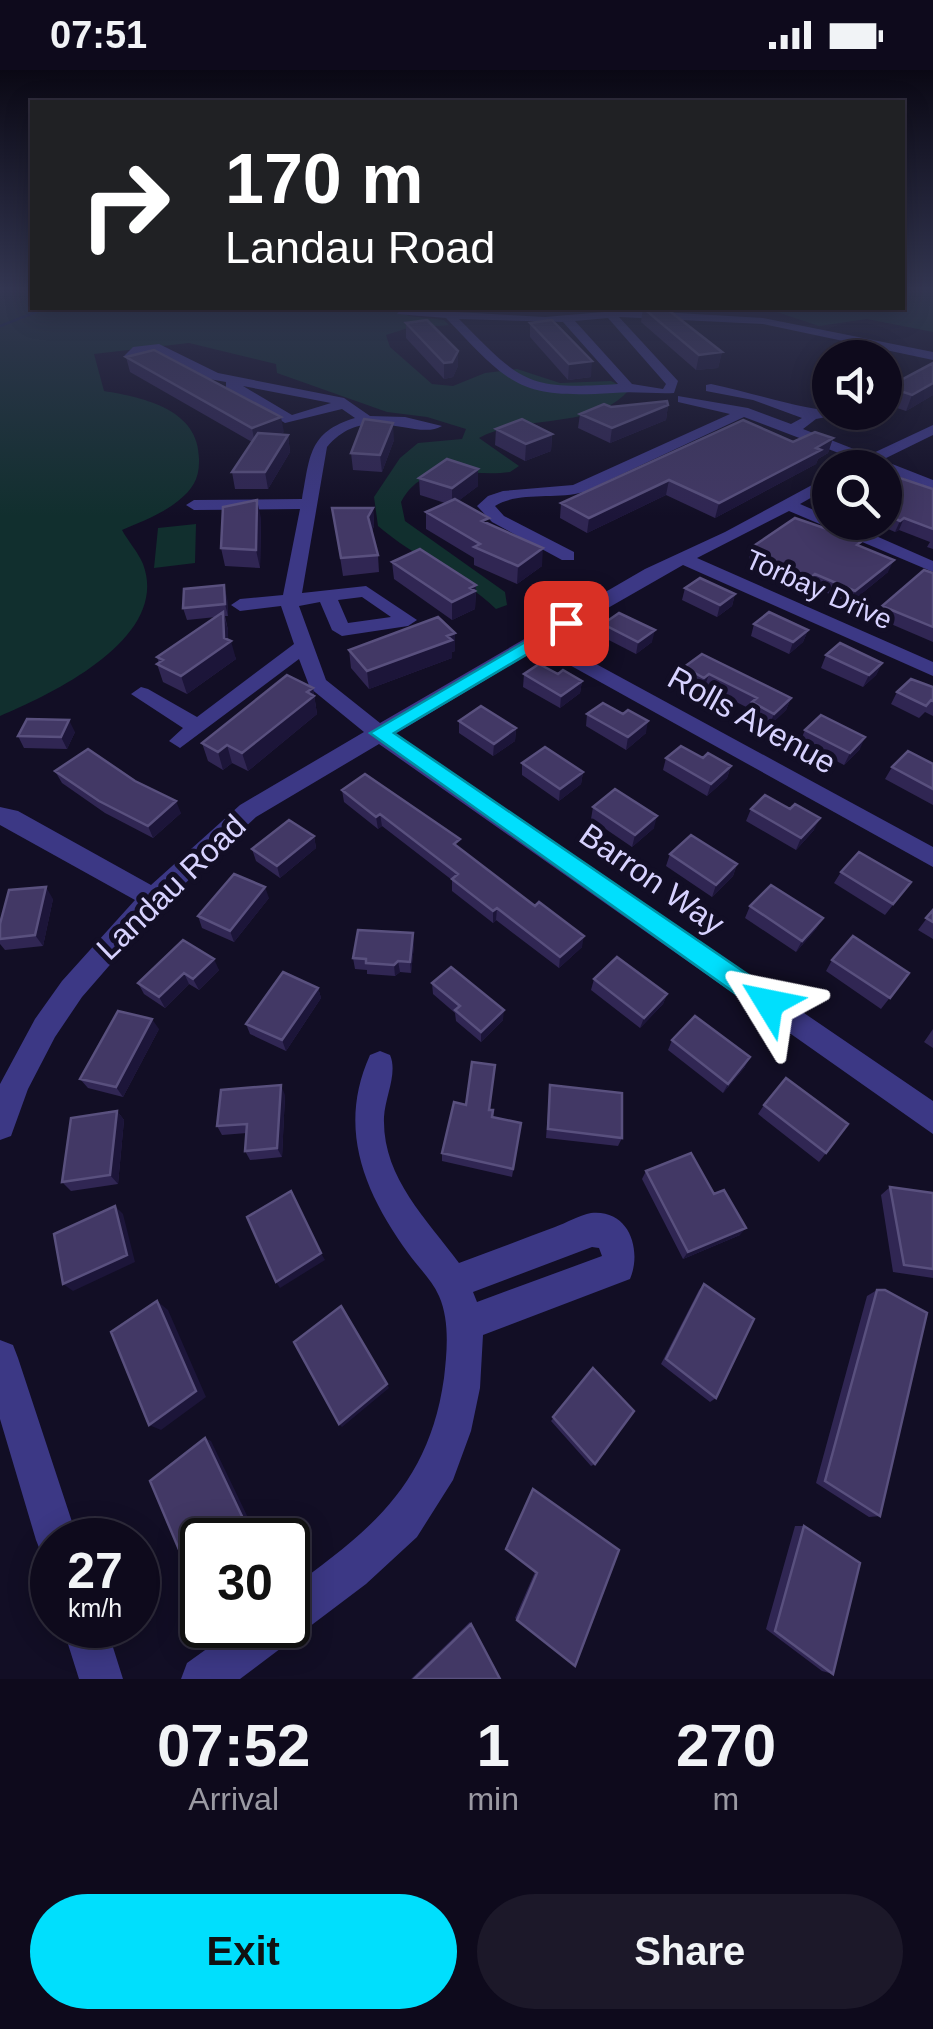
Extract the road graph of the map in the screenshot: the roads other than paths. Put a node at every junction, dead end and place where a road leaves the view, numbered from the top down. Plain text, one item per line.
1 (190, 365) edge
2 (502, 365) edge
3 (608, 365) edge
4 (656, 365) edge
5 (233, 379) junction
6 (626, 385) junction
7 (761, 385) dead end
8 (722, 389) junction
9 (673, 394) junction
10 (344, 404) junction
11 (742, 412) junction
12 (808, 416) junction
13 (812, 416) edge
14 (368, 421) junction
15 (435, 426) dead end
16 (792, 429) junction
17 (933, 429) edge
18 (835, 450) edge
19 (891, 450) edge
20 (902, 476) edge
21 (933, 485) edge
22 (812, 491) edge
23 (309, 504) junction
24 (787, 504) junction
25 (194, 505) dead end
26 (568, 556) dead end
27 (682, 558) junction
28 (933, 567) edge
29 (327, 596) dead end
30 (291, 600) junction
31 (240, 605) dead end
32 (538, 640) junction
33 (302, 646) junction
34 (933, 670) edge
35 (141, 694) dead end
36 (380, 733) junction
37 (0, 816) edge
38 (933, 858) edge
39 (154, 898) junction
40 (380, 1065) dead end
41 (933, 1119) edge
42 (0, 1126) edge
43 (452, 1283) junction
44 (466, 1324) junction
45 (0, 1358) edge
46 (50, 1518) edge
47 (310, 1600) edge
48 (91, 1648) edge
49 (244, 1648) edge
50 (101, 1679) edge
51 (202, 1679) edge

1 - 5 street
2 - 6 street
3 - 6 street
4 - 9 street
5 - 10 street
5 - 10 street
6 - 9 street
7 - 8 street
8 - 9 street
8 - 12 street
9 - 11 street
10 - 14 street
11 - 16 street
11 - 26 street
12 - 13 street
12 - 16 street
14 - 15 street
14 - 23 street
16 - 18 street
17 - 19 street
20 - 21 street
22 - 24 street, Landau Road
23 - 25 street
23 - 30 street
24 - 27 street, Landau Road
24 - 28 street
27 - 32 street, Landau Road
27 - 34 street, Torbay Drive
29 - 30 street
30 - 31 street
30 - 33 street, Barron Way
32 - 36 street, Landau Road
32 - 38 street, Rolls Avenue
33 - 35 street
33 - 36 street, Barron Way
36 - 39 street, Landau Road
36 - 41 street, Barron Way
37 - 39 street
39 - 42 street, Landau Road
40 - 43 street
43 - 44 street
43 - 44 street
44 - 47 street
45 - 46 street
48 - 50 street
49 - 51 street

